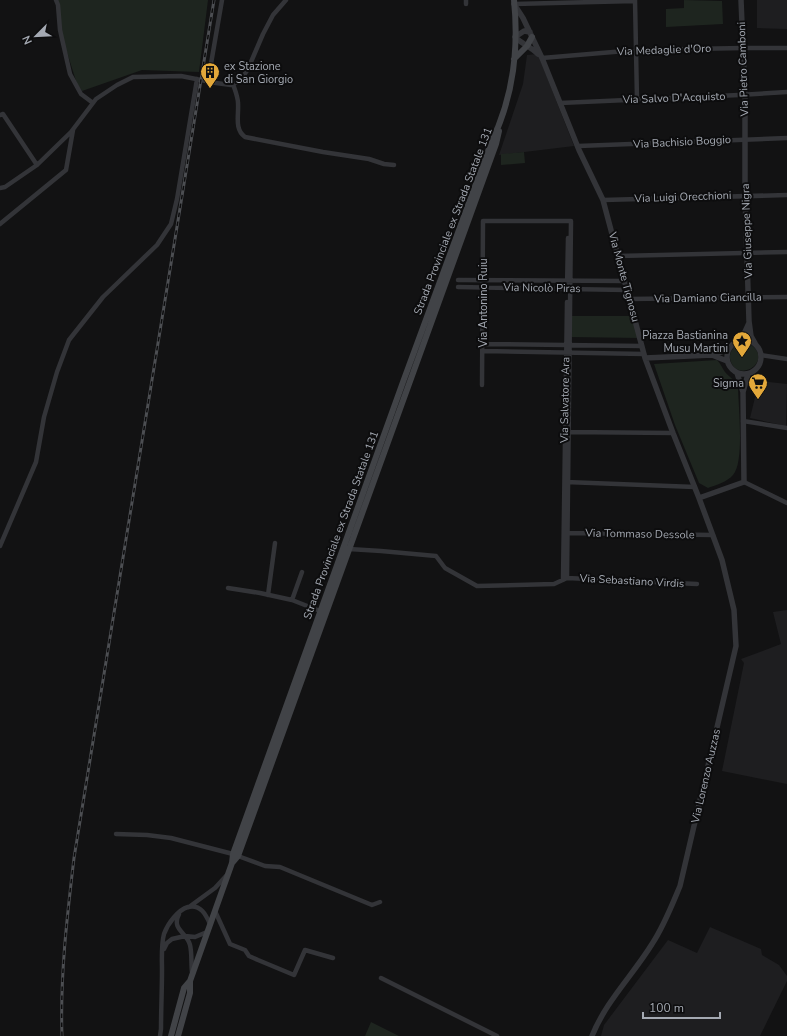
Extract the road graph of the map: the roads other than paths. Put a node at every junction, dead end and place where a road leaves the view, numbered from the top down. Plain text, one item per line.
1 (56, 0) edge
2 (222, 0) edge
3 (286, 0) edge
4 (635, 0) edge
5 (741, 0) edge
6 (514, 2) edge
7 (531, 34) junction
8 (515, 37) junction
9 (528, 46) junction
10 (743, 48) junction
11 (787, 48) edge
12 (637, 50) junction
13 (542, 58) junction
14 (514, 59) junction
15 (197, 79) junction
16 (208, 81) junction
17 (233, 84) junction
18 (787, 92) edge
19 (744, 95) junction
20 (637, 100) junction
21 (93, 103) junction
22 (560, 103) junction
23 (0, 115) edge
24 (500, 124) junction
25 (73, 130) junction
26 (787, 138) edge
27 (745, 139) junction
28 (578, 146) junction
29 (37, 165) junction
30 (394, 165) dead end
31 (0, 188) edge
32 (787, 195) edge
33 (745, 196) junction
34 (603, 200) junction
35 (483, 221) joint
36 (0, 224) edge
37 (787, 252) edge
38 (748, 253) junction
39 (618, 256) junction
40 (458, 280) dead end
41 (483, 280) junction
42 (569, 281) junction
43 (624, 281) junction
44 (458, 287) dead end
45 (483, 287) junction
46 (569, 288) junction
47 (627, 290) junction
48 (748, 297) junction
49 (787, 297) edge
50 (629, 299) junction
51 (749, 323) junction
52 (739, 340) junction
53 (483, 344) junction
54 (755, 344) junction
55 (568, 345) junction
56 (642, 346) junction
57 (728, 350) junction
58 (483, 351) junction
59 (568, 352) junction
60 (712, 355) junction
61 (761, 355) junction
62 (645, 356) junction
63 (787, 359) edge
64 (727, 361) junction
65 (737, 373) junction
66 (748, 374) junction
67 (482, 386) dead end
68 (743, 392) junction
69 (744, 421) junction
70 (787, 428) edge
71 (567, 432) junction
72 (673, 433) junction
73 (566, 482) junction
74 (744, 482) junction
75 (695, 487) junction
76 (699, 498) junction
77 (787, 503) edge
78 (567, 533) junction
79 (713, 535) junction
80 (275, 542) dead end
81 (0, 546) edge
82 (349, 549) junction
83 (302, 572) dead end
84 (565, 579) junction
85 (697, 584) dead end
86 (228, 588) dead end
87 (268, 595) junction
88 (292, 600) junction
89 (320, 612) junction
90 (116, 834) dead end
91 (236, 855) junction
92 (229, 873) junction
93 (380, 902) dead end
94 (189, 907) junction
95 (215, 911) junction
96 (180, 912) junction
97 (210, 924) junction
98 (207, 932) junction
99 (185, 936) junction
100 (162, 952) junction
101 (333, 958) dead end
102 (192, 974) junction
103 (381, 978) dead end
104 (190, 981) junction
105 (160, 1036) edge
106 (171, 1036) edge
107 (178, 1036) edge
108 (497, 1036) edge
109 (592, 1036) edge

1 - 21 street
2 - 16 street
3 - 17 street
4 - 6 street
4 - 12 street
5 - 10 street, Via Pietro Camboni
6 - 7 street, Via Monte Tignosu
6 - 8 main road
7 - 8 street
7 - 9 main road
7 - 13 street, Via Monte Tignosu
8 - 9 street, Via Monte Tignosu
8 - 14 main road
9 - 13 street, Via Monte Tignosu
9 - 14 main road
10 - 11 street, Via Medaglie d'Oro
10 - 12 street, Via Medaglie d'Oro
10 - 19 street, Via Pietro Camboni
12 - 13 street, Via Medaglie d'Oro
12 - 20 street
13 - 22 street, Via Monte Tignosu
14 - 24 main road
15 - 16 street
15 - 21 street
15 - 81 street
16 - 17 street
17 - 30 street
18 - 19 street, Via Salvo D'Acquisto
19 - 20 street, Via Salvo D'Acquisto
19 - 27 street, Via Pietro Camboni
20 - 22 street, Via Salvo D'Acquisto
21 - 25 street
22 - 28 street, Via Monte Tignosu
23 - 29 street
24 - 82 main road, Strada Provinciale ex Strada Statale 131
24 - 89 main road, Strada Provinciale ex Strada Statale 131
25 - 29 street
25 - 36 street
26 - 27 street, Via Bachisio Boggio
27 - 28 street, Via Bachisio Boggio
27 - 33 street, Via Giuseppe Nigra
28 - 34 street, Via Monte Tignosu
29 - 31 street
32 - 33 street, Via Luigi Orecchioni
33 - 34 street, Via Luigi Orecchioni
33 - 38 street, Via Giuseppe Nigra
34 - 39 street, Via Monte Tignosu
35 - 41 street, Via Antonino Ruiu
35 - 42 street, Via Salvatore Ara
37 - 38 street
38 - 39 street
38 - 48 street, Via Giuseppe Nigra
39 - 43 street, Via Monte Tignosu
40 - 41 street, Via Nicolò Piras
41 - 42 street, Via Nicolò Piras
41 - 45 street, Via Antonino Ruiu
42 - 43 street, Via Nicolò Piras
42 - 46 street, Via Salvatore Ara
43 - 47 street, Via Monte Tignosu
44 - 45 street, Via Nicolò Piras
45 - 46 street, Via Nicolò Piras
45 - 53 street, Via Antonino Ruiu
46 - 47 street, Via Nicolò Piras
46 - 55 street, Via Salvatore Ara
47 - 50 street, Via Monte Tignosu
48 - 49 street, Via Damiano Ciancilla
48 - 50 street, Via Damiano Ciancilla
48 - 51 street, Via Giuseppe Nigra
50 - 56 street, Via Monte Tignosu
51 - 52 street
51 - 54 street, Via Giuseppe Nigra
52 - 54 street
52 - 57 street
53 - 55 street
53 - 58 street, Via Antonino Ruiu
54 - 61 street
55 - 56 street
55 - 59 street, Via Salvatore Ara
56 - 62 street, Via Monte Tignosu
57 - 60 street
57 - 64 street
58 - 59 street
58 - 67 street, Via Antonino Ruiu
59 - 62 street
59 - 71 street, Via Salvatore Ara
60 - 62 street
60 - 64 street
61 - 63 street
61 - 66 street
62 - 72 street, Via Monte Tignosu
64 - 65 street
65 - 66 street
65 - 68 street
66 - 68 street
68 - 69 street
69 - 70 street
69 - 74 street
71 - 72 street
71 - 73 street, Via Salvatore Ara
72 - 75 street, Via Monte Tignosu
73 - 75 street
73 - 78 street, Via Salvatore Ara
73 - 84 street, Via Salvatore Ara
74 - 76 street
74 - 77 street
75 - 76 street, Via Monte Tignosu
76 - 79 street, Via Lorenzo Auzzas
78 - 79 street, Via Tommaso Dessole
78 - 84 street, Via Salvatore Ara
79 - 109 street, Via Lorenzo Auzzas
80 - 87 street
82 - 84 street, Via Sebastiano Virdis
82 - 91 main road, Strada Provinciale ex Strada Statale 131
83 - 88 street
84 - 85 street, Via Sebastiano Virdis
86 - 87 street
87 - 88 street
88 - 89 street
89 - 91 main road, Strada Provinciale ex Strada Statale 131
90 - 91 street
91 - 92 main road, Strada Provinciale ex Strada Statale 131
91 - 93 street
92 - 94 street
92 - 95 main road, Strada Provinciale ex Strada Statale 131
94 - 96 street
94 - 97 street
95 - 97 main road, Strada Provinciale ex Strada Statale 131
95 - 101 street
96 - 99 street
96 - 100 street
97 - 98 main road, Strada Provinciale ex Strada Statale 131
98 - 99 street
98 - 102 main road, Strada Provinciale ex Strada Statale 131
99 - 100 street
99 - 102 street
100 - 105 street
102 - 104 main road, Strada Provinciale ex Strada Statale 131
103 - 108 street
104 - 106 main road, Strada Provinciale ex Strada Statale 131
104 - 107 main road, Strada Provinciale ex Strada Statale 131

